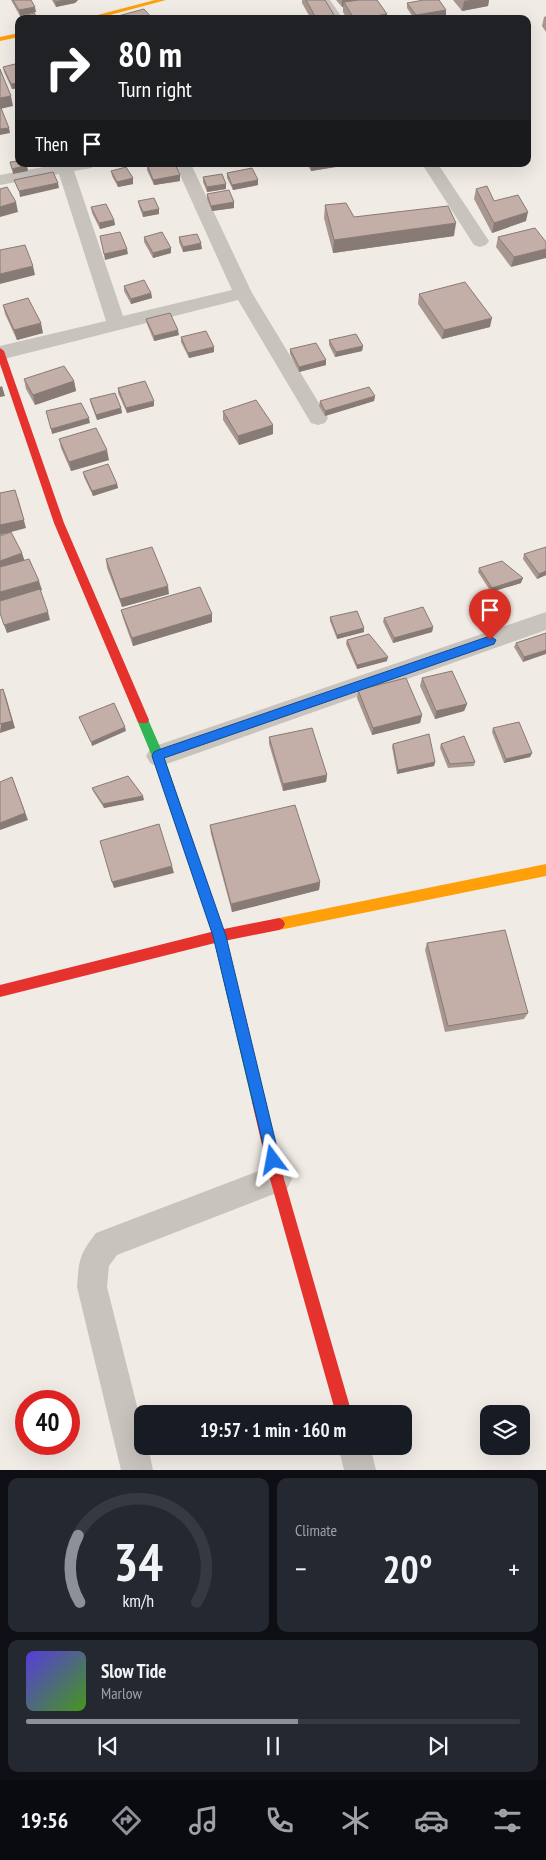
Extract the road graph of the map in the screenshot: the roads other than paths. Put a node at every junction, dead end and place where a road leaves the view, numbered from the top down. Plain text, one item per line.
1 (162, 0) edge
2 (324, 0) edge
3 (110, 15) edge
4 (333, 15) edge
5 (15, 36) edge
6 (0, 39) edge
7 (70, 167) edge
8 (184, 167) edge
9 (432, 167) edge
10 (65, 168) junction
11 (0, 180) edge
12 (480, 241) dead end
13 (243, 293) junction
14 (116, 323) junction
15 (0, 352) edge
16 (318, 418) dead end
17 (546, 621) edge
18 (158, 756) junction
19 (546, 870) edge
20 (219, 936) junction
21 (0, 991) edge
22 (277, 1179) junction
23 (341, 1405) edge
24 (356, 1455) edge
25 (137, 1470) edge
26 (360, 1470) edge

1 - 3 street
2 - 4 street
5 - 6 street
7 - 10 street
8 - 13 street
9 - 12 street
10 - 11 street
10 - 14 street
13 - 14 street
13 - 16 street
14 - 15 street
15 - 18 street
17 - 18 street
18 - 20 street
19 - 20 street
20 - 21 street
20 - 22 street
22 - 23 street
22 - 25 street
24 - 26 street

